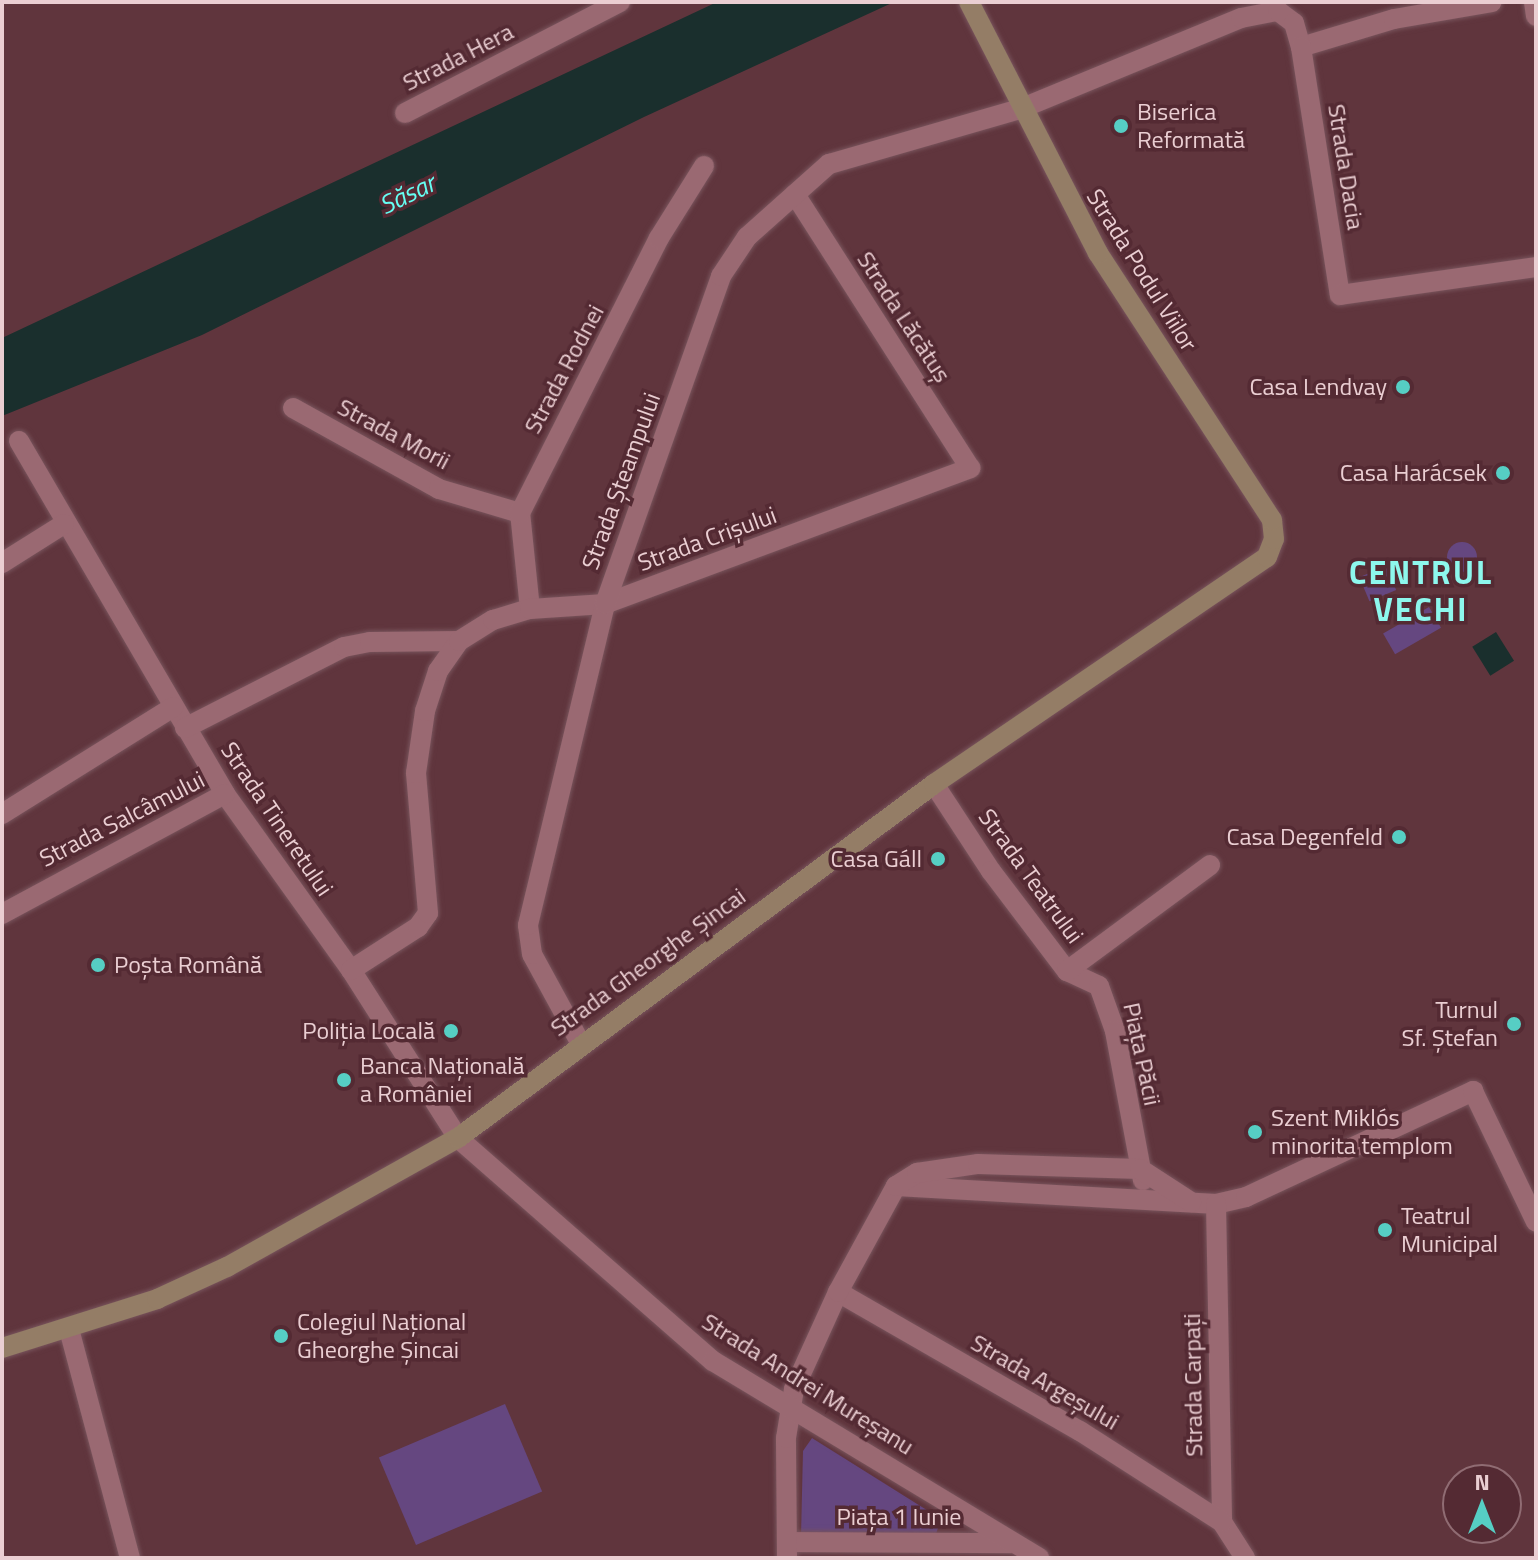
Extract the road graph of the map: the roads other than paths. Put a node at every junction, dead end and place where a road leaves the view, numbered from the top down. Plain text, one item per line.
1 (620, 2) edge
2 (969, 2) edge
3 (1492, 2) edge
4 (1534, 2) edge
5 (1536, 16) edge
6 (1301, 47) junction
7 (1020, 109) junction
8 (405, 113) dead end
9 (704, 166) dead end
10 (795, 194) junction
11 (1536, 267) edge
12 (293, 408) dead end
13 (19, 441) dead end
14 (970, 468) joint
15 (520, 513) junction
16 (64, 524) junction
17 (1267, 557) joint
18 (2, 563) edge
19 (605, 604) junction
20 (530, 609) junction
21 (459, 641) junction
22 (173, 707) junction
23 (185, 728) junction
24 (934, 784) junction
25 (225, 794) junction
26 (2, 814) edge
27 (1210, 865) dead end
28 (2, 914) edge
29 (351, 970) junction
30 (1067, 971) junction
31 (581, 1044) junction
32 (458, 1138) junction
33 (944, 1167) junction
34 (1140, 1169) junction
35 (896, 1186) junction
36 (949, 1189) junction
37 (1136, 1199) junction
38 (1191, 1202) junction
39 (1216, 1204) junction
40 (1536, 1222) edge
41 (838, 1292) junction
42 (69, 1329) junction
43 (2, 1348) edge
44 (790, 1407) junction
45 (1222, 1522) junction
46 (1011, 1543) junction
47 (788, 1550) edge
48 (130, 1558) edge
49 (1039, 1558) edge
50 (1245, 1558) edge

1 - 8 street, Strada Hera
2 - 7 main road, Strada Podul Viilor
3 - 6 street
4 - 5 street
6 - 7 street, Strada Șteampului
6 - 11 street, Strada Dacia
7 - 10 street, Strada Șteampului
7 - 17 main road, Strada Podul Viilor
9 - 15 street, Strada Rodnei
10 - 14 street, Strada Lăcătuș
10 - 19 street, Strada Șteampului
12 - 15 street, Strada Morii
13 - 16 street, Strada Tineretului
14 - 19 street, Strada Crișului
15 - 20 street
16 - 18 street
16 - 22 street, Strada Tineretului
17 - 24 main road, Strada Gheorghe Șincai
19 - 20 street, Strada Crișului
19 - 31 street, Strada Șteampului
20 - 21 street, Strada Crișului
21 - 23 street
21 - 29 street
22 - 23 street, Strada Tineretului
22 - 26 street
23 - 25 street, Strada Tineretului
24 - 30 street, Strada Teatrului
24 - 31 main road, Strada Gheorghe Șincai
25 - 28 street, Strada Salcâmului
25 - 29 street, Strada Tineretului
27 - 30 street, Strada Teatrului
29 - 32 street, Strada Tineretului
30 - 34 street, Piața Păcii
31 - 32 main road, Strada Gheorghe Șincai
32 - 42 main road, Strada Gheorghe Șincai
32 - 44 street, Strada Andrei Mureșanu
33 - 34 street
33 - 35 street
33 - 36 street
34 - 37 street, Piața Păcii
34 - 38 street
35 - 36 street
35 - 41 street
36 - 37 street
37 - 38 street
38 - 39 street
39 - 40 street
39 - 45 street, Strada Carpați
41 - 44 street
41 - 45 street, Strada Argeșului
42 - 43 main road, Strada Gheorghe Șincai
42 - 48 street
44 - 46 street, Strada Andrei Mureșanu
44 - 47 street
45 - 50 street
46 - 47 street, Piața 1 Iunie
46 - 49 street, Strada Andrei Mureșanu

